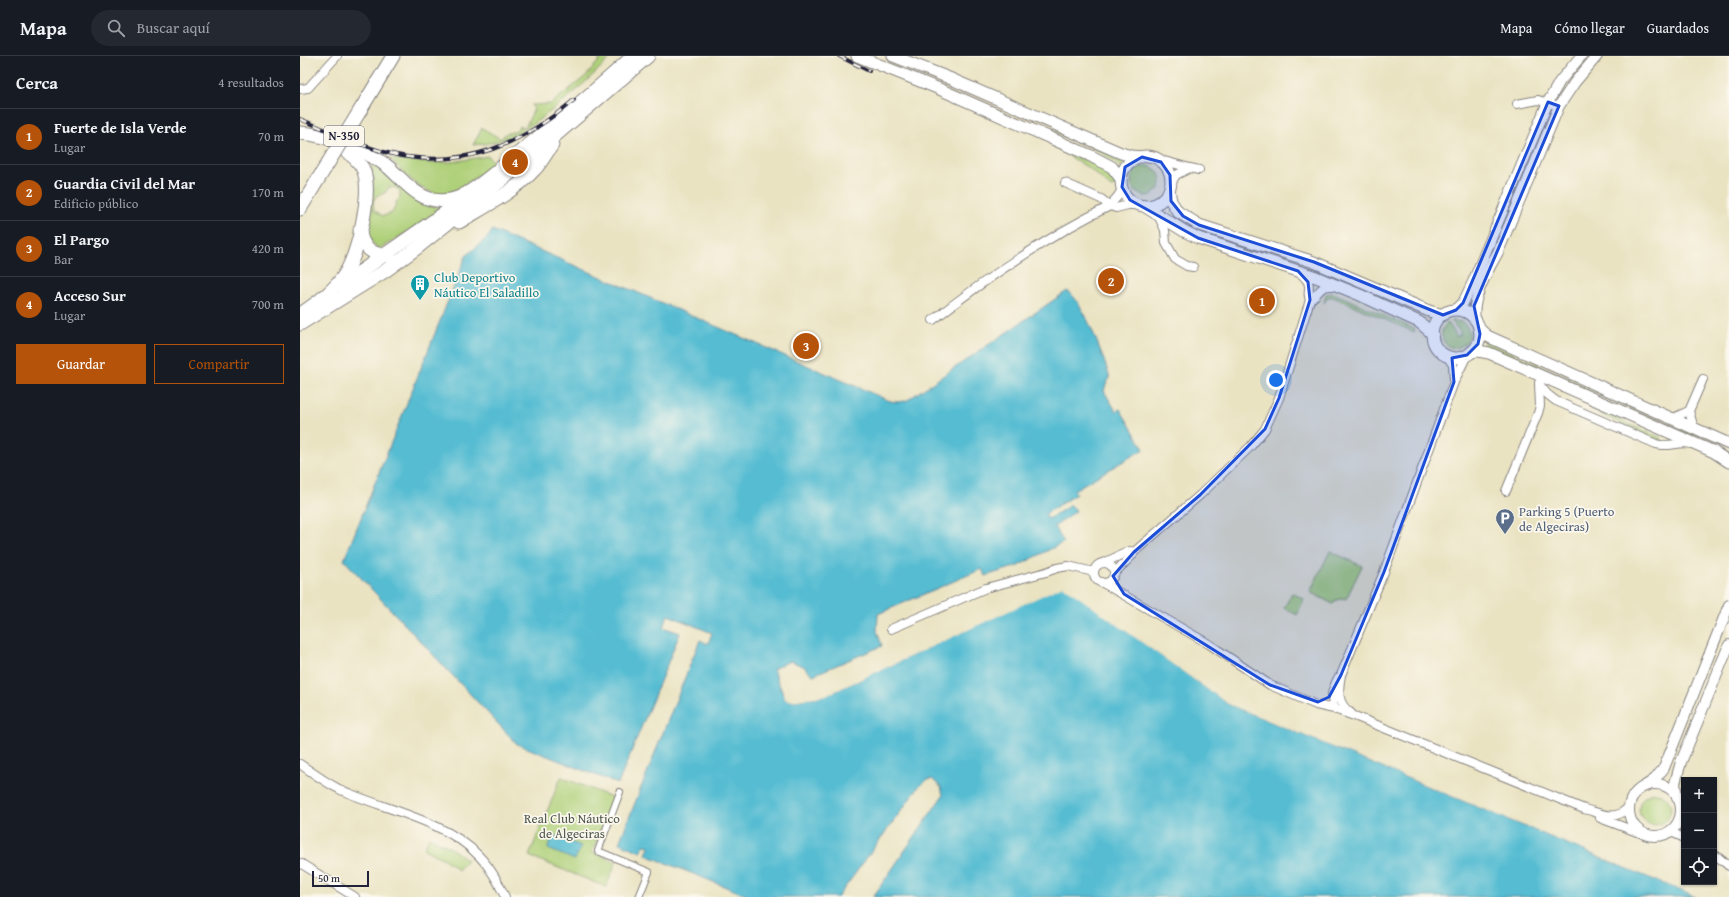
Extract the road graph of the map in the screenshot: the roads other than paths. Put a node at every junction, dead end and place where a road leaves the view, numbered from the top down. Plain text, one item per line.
1 (337, 56) edge
2 (388, 56) edge
3 (393, 56) edge
4 (633, 56) edge
5 (648, 56) edge
6 (857, 56) edge
7 (893, 56) edge
8 (1581, 56) edge
9 (1597, 56) edge
10 (300, 90) edge
11 (1548, 102) junction
12 (1517, 104) dead end
13 (1559, 106) junction
14 (359, 109) junction
15 (561, 131) junction
16 (300, 133) edge
17 (300, 139) edge
18 (1142, 157) junction
19 (1157, 159) junction
20 (327, 162) junction
21 (1190, 168) junction
22 (1199, 170) dead end
23 (507, 176) junction
24 (1065, 183) dead end
25 (1121, 183) junction
26 (1169, 188) junction
27 (300, 194) edge
28 (462, 196) junction
29 (501, 197) junction
30 (300, 202) edge
31 (1142, 205) junction
32 (1110, 206) junction
33 (300, 209) edge
34 (1157, 214) junction
35 (454, 218) junction
36 (361, 227) junction
37 (418, 247) junction
38 (382, 256) junction
39 (1193, 267) dead end
40 (1298, 271) junction
41 (1338, 286) junction
42 (322, 299) junction
43 (1310, 300) junction
44 (1456, 310) junction
45 (300, 315) edge
46 (1443, 315) junction
47 (933, 320) dead end
48 (300, 324) edge
49 (1477, 324) junction
50 (1433, 334) junction
51 (1469, 354) junction
52 (1446, 356) junction
53 (1530, 372) junction
54 (1703, 379) dead end
55 (1454, 382) junction
56 (1540, 385) junction
57 (1562, 385) junction
58 (1547, 394) junction
59 (1540, 401) junction
60 (1689, 411) junction
61 (1670, 418) junction
62 (1697, 430) junction
63 (1729, 444) edge
64 (1700, 446) junction
65 (1729, 462) edge
66 (1506, 492) dead end
67 (1134, 552) junction
68 (1103, 563) junction
69 (1094, 572) junction
70 (1113, 575) junction
71 (1101, 582) junction
72 (1124, 594) junction
73 (1729, 605) edge
74 (891, 629) dead end
75 (1729, 645) edge
76 (1341, 675) junction
77 (1332, 693) junction
78 (1299, 698) junction
79 (1336, 710) junction
80 (1357, 717) junction
81 (300, 764) edge
82 (1645, 786) junction
83 (620, 792) dead end
84 (1677, 798) junction
85 (1629, 806) junction
86 (1584, 808) junction
87 (1680, 813) joint
88 (1669, 831) junction
89 (1647, 834) junction
90 (1681, 837) edge
91 (1717, 856) edge
92 (1717, 863) edge
93 (300, 864) edge
94 (1729, 866) edge
95 (1729, 871) edge
96 (355, 897) edge
97 (505, 897) edge
98 (639, 897) edge

1 - 10 street
2 - 14 highway, N-350
3 - 14 highway, N-350
4 - 28 highway
5 - 15 highway
6 - 25 main road
7 - 18 main road
8 - 11 street
9 - 13 street
11 - 12 street
11 - 13 street
11 - 44 street
13 - 49 street
14 - 20 highway, N-350, bridge
15 - 23 highway
15 - 29 highway
16 - 28 highway
17 - 36 highway
18 - 19 main road
18 - 25 main road
19 - 21 street
19 - 26 main road
20 - 27 highway
20 - 30 highway, N-350
20 - 33 highway, N-350
21 - 22 street
21 - 26 street
23 - 29 highway
23 - 35 highway
24 - 32 street
25 - 31 main road
25 - 32 street
26 - 31 main road
26 - 46 main road
28 - 38 highway
29 - 37 highway
31 - 32 street
31 - 34 main road
32 - 47 street
34 - 39 street
34 - 40 main road
35 - 37 highway
35 - 38 highway
36 - 38 highway
36 - 42 highway
37 - 48 highway
38 - 42 highway
40 - 41 main road
40 - 43 street
41 - 43 street
41 - 50 main road
42 - 45 highway
43 - 67 street
44 - 46 main road
44 - 49 main road
46 - 50 main road
49 - 51 main road
49 - 61 main road
50 - 52 main road
51 - 52 main road
51 - 53 main road
51 - 55 street
52 - 55 street
53 - 56 street
53 - 57 main road
54 - 60 street
55 - 76 street
56 - 58 street
56 - 59 street
57 - 58 street
57 - 64 main road
58 - 59 street
58 - 64 street
59 - 66 street
60 - 61 street
60 - 62 street
61 - 62 main road
62 - 63 main road
64 - 65 main road
67 - 68 street
67 - 70 street
68 - 69 street
68 - 70 street
69 - 71 street
69 - 74 street
70 - 71 street
70 - 72 street
71 - 72 street
72 - 78 street
73 - 82 street
75 - 84 street
76 - 77 street
76 - 80 street
77 - 78 street
77 - 79 street
78 - 79 street
79 - 80 street
80 - 86 street
81 - 97 street
82 - 84 street
82 - 85 street
83 - 98 street
84 - 87 street
85 - 86 street
85 - 89 street
86 - 89 street
87 - 88 street
88 - 89 street
88 - 90 street
91 - 94 street
92 - 95 street
93 - 96 street

